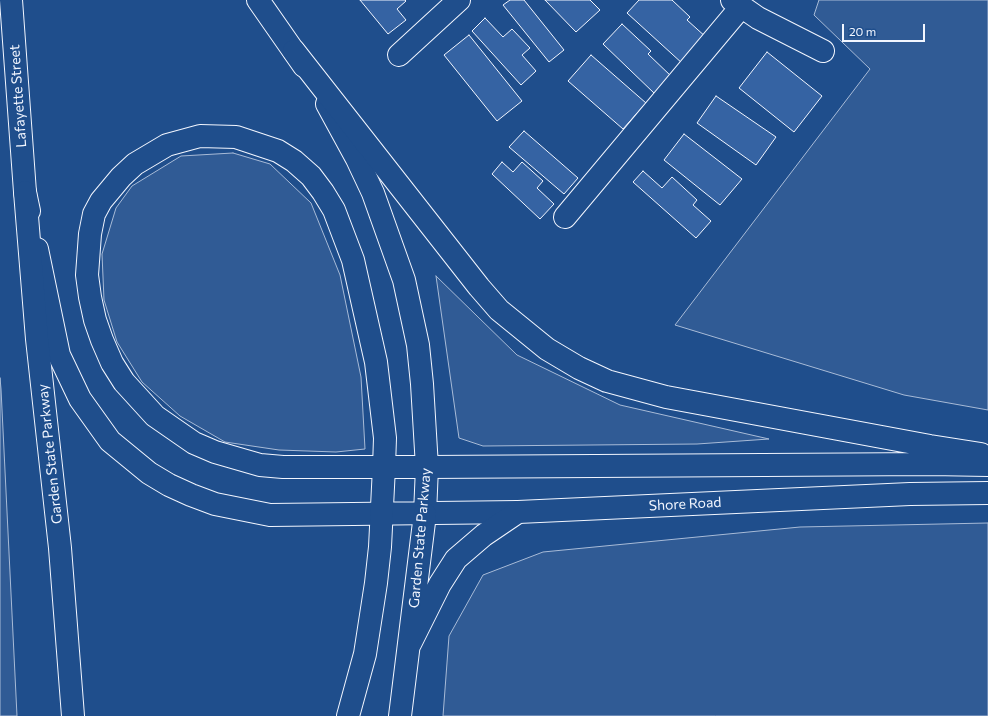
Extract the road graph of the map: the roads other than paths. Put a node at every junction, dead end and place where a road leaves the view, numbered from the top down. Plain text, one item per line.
1 (11, 0) edge
2 (258, 0) edge
3 (459, 0) edge
4 (736, 3) edge
5 (294, 51) junction
6 (823, 51) dead end
7 (399, 55) dead end
8 (25, 192) junction
9 (565, 217) dead end
10 (988, 455) edge
11 (988, 465) edge
12 (384, 467) junction
13 (427, 467) junction
14 (988, 493) edge
15 (518, 512) junction
16 (381, 514) junction
17 (425, 514) junction
18 (410, 644) junction
19 (73, 716) edge
20 (348, 716) edge
21 (400, 716) edge

1 - 8 main road, Lafayette Street
2 - 5 main road
3 - 7 main road
4 - 6 main road
4 - 9 main road
5 - 10 main road
5 - 13 main road, Garden State Parkway
8 - 16 main road, Shore Road
8 - 19 main road, Garden State Parkway
11 - 13 main road
12 - 12 main road
12 - 13 main road
12 - 16 main road
13 - 17 main road, Garden State Parkway
14 - 15 main road, Shore Road
15 - 17 main road, Shore Road
15 - 18 main road
16 - 17 main road, Shore Road
16 - 20 main road
17 - 18 main road, Garden State Parkway
18 - 21 main road, Garden State Parkway

